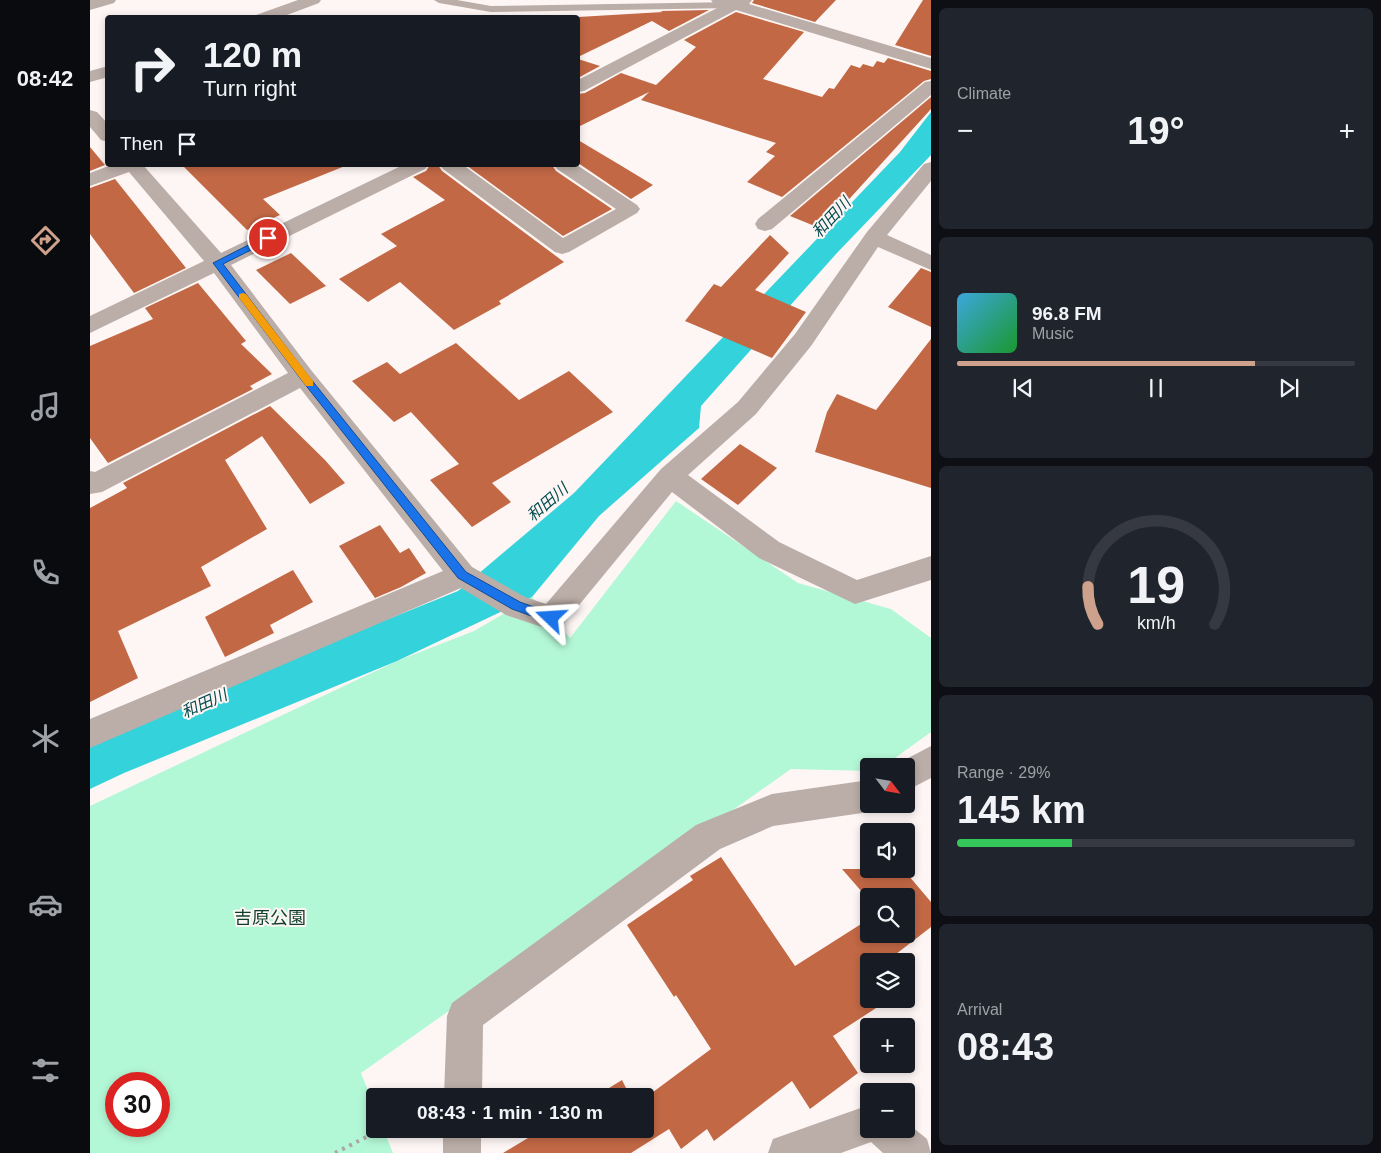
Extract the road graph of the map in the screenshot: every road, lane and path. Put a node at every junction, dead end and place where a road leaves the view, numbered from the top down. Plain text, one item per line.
1 (108, 0) edge
2 (313, 0) edge
3 (439, 0) edge
4 (732, 2) edge
5 (90, 5) edge
6 (270, 15) edge
7 (931, 64) edge
8 (105, 71) edge
9 (90, 76) edge
10 (580, 86) edge
11 (931, 86) edge
12 (90, 116) edge
13 (105, 133) edge
14 (124, 167) edge
15 (135, 167) edge
16 (414, 167) edge
17 (453, 167) edge
18 (567, 167) edge
19 (931, 168) edge
20 (90, 180) edge
21 (766, 224) dead end
22 (874, 237) junction
23 (218, 263) junction
24 (931, 263) edge
25 (90, 325) edge
26 (303, 376) junction
27 (670, 476) junction
28 (90, 480) edge
29 (931, 568) edge
30 (462, 575) junction
31 (90, 734) edge
32 (931, 761) edge
33 (915, 771) edge
34 (860, 797) edge
35 (463, 1088) edge
36 (860, 1127) edge
37 (366, 1137) edge
38 (462, 1138) edge
39 (896, 1138) edge
40 (335, 1153) edge
41 (462, 1153) edge
42 (787, 1153) edge
43 (913, 1153) edge

1 - 5 street
2 - 6 street
3 - 4 lane
4 - 7 street
4 - 10 street
8 - 9 street
11 - 21 street
12 - 13 street
14 - 20 street
15 - 23 street
16 - 23 street
17 - 18 street
19 - 22 street
22 - 24 street
22 - 27 street
23 - 25 street
23 - 26 street
26 - 28 street
26 - 30 street
27 - 29 street
27 - 30 street
30 - 31 street
32 - 33 street
34 - 35 street
36 - 42 street
37 - 40 path
38 - 41 street
39 - 43 street

